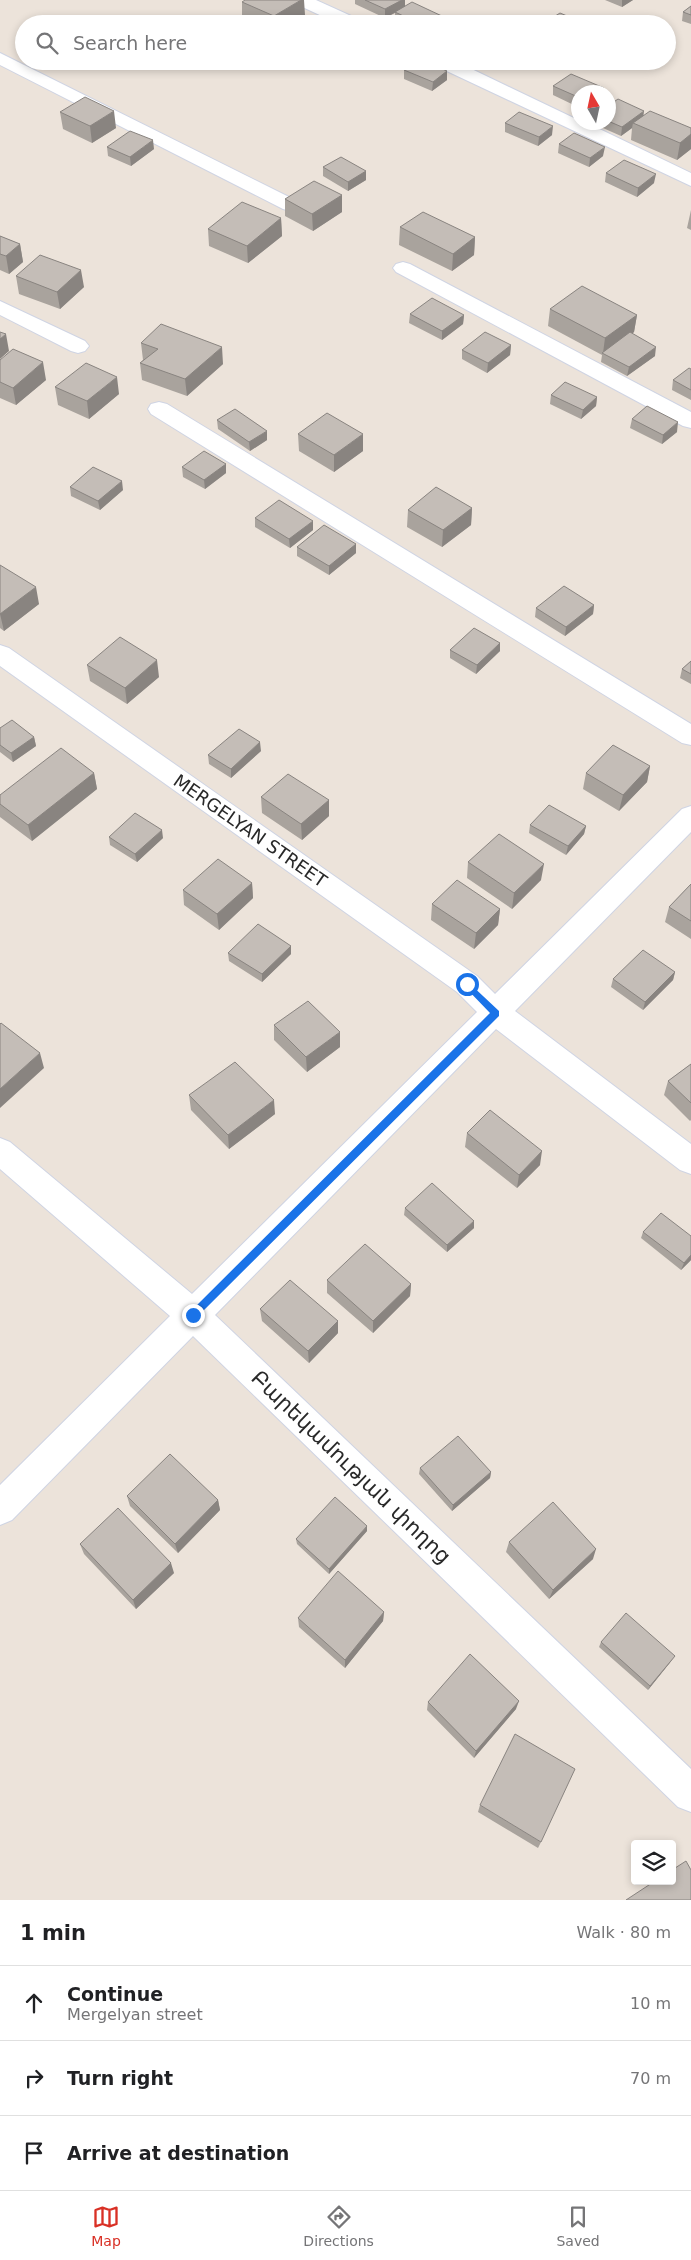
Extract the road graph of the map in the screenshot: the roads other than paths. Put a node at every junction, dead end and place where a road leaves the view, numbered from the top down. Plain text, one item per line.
1 (302, 0) edge
2 (334, 15) edge
3 (0, 58) edge
4 (15, 66) edge
5 (24, 70) edge
6 (459, 70) edge
7 (691, 180) edge
8 (290, 205) edge
9 (403, 268) dead end
10 (0, 307) edge
11 (78, 346) dead end
12 (159, 409) dead end
13 (691, 421) edge
14 (0, 654) edge
15 (691, 736) edge
16 (691, 816) edge
17 (496, 1013) junction
18 (0, 1151) edge
19 (691, 1161) edge
20 (193, 1315) junction
21 (0, 1508) edge
22 (691, 1794) edge

1 - 2 street
3 - 4 street
5 - 8 street
6 - 7 street
9 - 13 street
10 - 11 street
12 - 15 street
14 - 17 street, MERGELYAN STREET
16 - 17 street
17 - 19 street, MERGELYAN STREET
17 - 20 street
18 - 20 street, Բարեկամության փողոց
20 - 21 street
20 - 22 street, Բարեկամության փողոց

